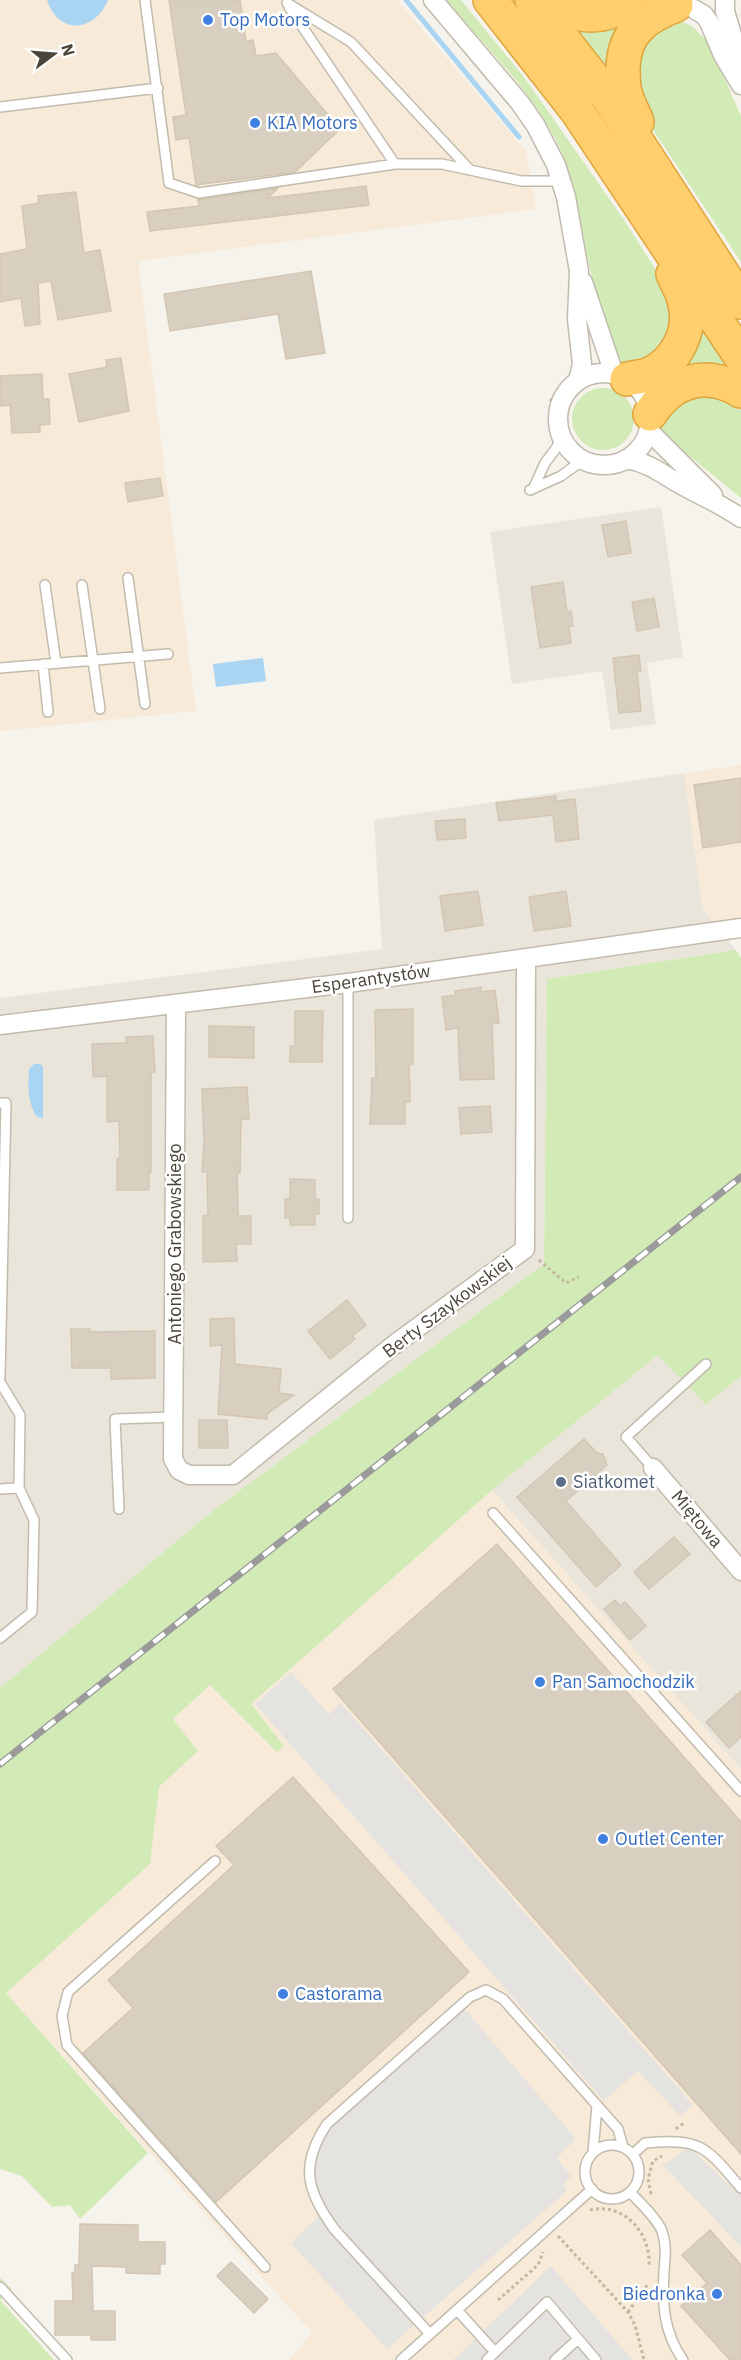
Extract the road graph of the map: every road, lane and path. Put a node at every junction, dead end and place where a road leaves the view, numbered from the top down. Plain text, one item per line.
1 (146, 0) edge
2 (434, 0) edge
3 (490, 0) edge
4 (532, 0) edge
5 (551, 0) edge
6 (630, 0) edge
7 (720, 0) edge
8 (725, 0) edge
9 (286, 2) edge
10 (679, 4) edge
11 (741, 65) edge
12 (741, 85) edge
13 (158, 88) junction
14 (0, 107) edge
15 (395, 164) junction
16 (470, 170) junction
17 (562, 181) junction
18 (668, 189) junction
19 (653, 225) junction
20 (579, 272) junction
21 (741, 302) edge
22 (741, 357) edge
23 (620, 376) junction
24 (578, 381) junction
25 (741, 392) edge
26 (649, 422) junction
27 (561, 434) junction
28 (626, 459) junction
29 (588, 461) junction
30 (725, 506) junction
31 (741, 518) edge
32 (128, 578) dead end
33 (45, 585) dead end
34 (82, 585) dead end
35 (168, 654) dead end
36 (138, 657) junction
37 (92, 660) junction
38 (56, 663) junction
39 (43, 664) junction
40 (0, 668) edge
41 (145, 704) dead end
42 (100, 709) dead end
43 (48, 712) dead end
44 (741, 928) edge
45 (526, 958) junction
46 (348, 982) junction
47 (176, 1005) junction
48 (0, 1025) edge
49 (0, 1103) edge
50 (348, 1218) dead end
51 (525, 1249) junction
52 (579, 1277) dead end
53 (706, 1364) dead end
54 (0, 1377) edge
55 (0, 1382) edge
56 (174, 1417) junction
57 (653, 1468) joint
58 (189, 1475) joint
59 (0, 1488) edge
60 (19, 1488) junction
61 (118, 1509) dead end
62 (493, 1513) dead end
63 (741, 1571) edge
64 (0, 1638) edge
65 (741, 1791) edge
66 (215, 1861) dead end
67 (597, 2105) junction
68 (684, 2123) dead end
69 (672, 2141) junction
70 (623, 2147) junction
71 (593, 2153) junction
72 (633, 2154) junction
73 (741, 2188) edge
74 (592, 2189) junction
75 (630, 2192) junction
76 (645, 2208) junction
77 (584, 2213) dead end
78 (631, 2221) junction
79 (564, 2229) dead end
80 (558, 2235) junction
81 (552, 2240) dead end
82 (546, 2245) dead end
83 (265, 2267) dead end
84 (0, 2287) edge
85 (498, 2300) dead end
86 (457, 2310) junction
87 (628, 2312) junction
88 (430, 2334) junction
89 (578, 2339) junction
90 (495, 2352) junction
91 (67, 2360) edge
92 (401, 2360) edge
93 (487, 2360) edge
94 (555, 2360) edge
95 (596, 2360) edge
96 (644, 2360) edge
97 (683, 2360) edge

1 - 13 lane
2 - 17 street
3 - 19 highway
4 - 18 highway
5 - 6 highway
7 - 10 street
8 - 11 street
9 - 15 lane
9 - 16 lane
10 - 12 street
10 - 18 highway
13 - 14 lane
13 - 15 lane
15 - 16 lane
16 - 17 lane
17 - 20 street
18 - 21 highway
19 - 22 highway
19 - 23 highway
20 - 23 street
20 - 24 street
23 - 24 street
23 - 26 street
24 - 27 street
25 - 26 highway
26 - 28 street
26 - 30 street
27 - 29 street
27 - 29 lane
28 - 29 street
28 - 30 street
30 - 31 street
32 - 36 lane
33 - 38 lane
34 - 37 lane
35 - 36 lane
36 - 37 lane
36 - 41 lane
37 - 38 lane
37 - 42 lane
38 - 39 lane
39 - 40 lane
39 - 43 lane
44 - 45 street, Esperantystów
45 - 46 street, Esperantystów
45 - 51 street, Berty Szaykowskiej
46 - 47 street, Esperantystów
46 - 50 lane
47 - 48 street, Esperantystów
47 - 56 street, Antoniego Grabowskiego
49 - 54 lane
51 - 52 path
51 - 58 street, Berty Szaykowskiej
53 - 57 lane
55 - 60 lane
56 - 58 street, Antoniego Grabowskiego
56 - 61 lane
57 - 63 street, Miętowa
59 - 60 lane
60 - 64 lane
62 - 65 lane
66 - 83 lane
67 - 70 lane
67 - 71 lane
67 - 88 lane
68 - 69 path
69 - 72 lane
69 - 73 lane
69 - 76 path
70 - 71 lane
70 - 72 lane
71 - 74 lane
72 - 75 lane
74 - 75 lane
74 - 86 lane
75 - 76 lane
76 - 78 path
76 - 97 lane
77 - 78 path
78 - 87 path
79 - 80 path
80 - 81 path
80 - 87 path
82 - 85 path
84 - 91 lane
86 - 88 lane
86 - 90 lane
87 - 96 path
88 - 92 lane
89 - 90 lane
89 - 94 lane
89 - 95 lane
90 - 93 lane

